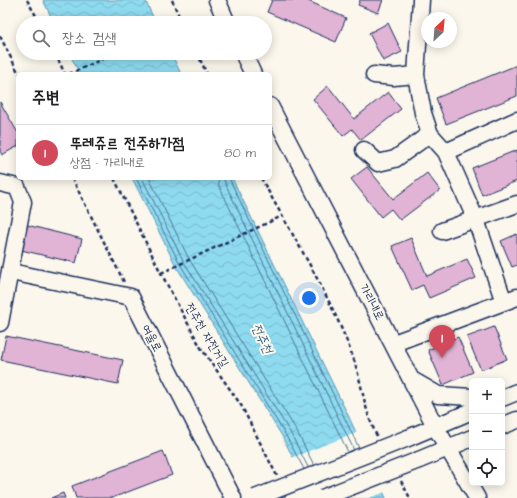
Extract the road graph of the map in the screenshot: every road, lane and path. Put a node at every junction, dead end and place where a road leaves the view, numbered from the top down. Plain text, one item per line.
1 (27, 0) edge
2 (172, 0) edge
3 (217, 0) edge
4 (421, 0) edge
5 (36, 16) edge
6 (179, 16) edge
7 (224, 16) edge
8 (0, 36) edge
9 (58, 60) edge
10 (101, 60) edge
11 (200, 60) edge
12 (247, 60) edge
13 (18, 72) edge
14 (64, 72) edge
15 (74, 72) edge
16 (206, 72) edge
17 (253, 72) edge
18 (416, 74) junction
19 (374, 75) dead end
20 (272, 110) edge
21 (517, 120) edge
22 (430, 134) junction
23 (364, 150) dead end
24 (446, 152) junction
25 (73, 180) edge
26 (115, 180) edge
27 (262, 180) edge
28 (0, 183) edge
29 (517, 204) edge
30 (282, 216) junction
31 (476, 220) junction
32 (442, 231) dead end
33 (11, 272) junction
34 (161, 273) junction
35 (132, 297) junction
36 (511, 300) edge
37 (0, 323) edge
38 (394, 343) junction
39 (412, 380) junction
40 (517, 392) edge
41 (469, 397) edge
42 (505, 397) edge
43 (469, 412) edge
44 (517, 420) edge
45 (505, 425) edge
46 (435, 426) junction
47 (469, 439) edge
48 (380, 442) dead end
49 (448, 448) junction
50 (397, 474) dead end
51 (469, 475) edge
52 (278, 478) dead end
53 (473, 486) edge
54 (233, 498) edge
55 (255, 498) edge
56 (322, 498) edge
57 (410, 498) edge
58 (477, 498) edge

1 - 5 path
2 - 6 path
3 - 7 street
4 - 18 street
8 - 13 path
9 - 14 path
10 - 15 path
11 - 16 path
12 - 17 street
18 - 19 street
18 - 22 street
20 - 38 street, 가리내로
21 - 24 street
22 - 23 street
22 - 24 street
24 - 31 street
25 - 35 path
26 - 34 path, 전주천 자전거길
27 - 30 path
28 - 33 street
29 - 31 street
30 - 34 path
30 - 48 path
31 - 32 street
31 - 36 street
33 - 35 street
33 - 37 street
34 - 52 path, 전주천 자전거길
35 - 54 street, 여울로
36 - 38 street
38 - 39 street, 가리내로
39 - 41 street
39 - 46 street, 가리내로
40 - 42 street
43 - 46 street
44 - 45 street
46 - 49 street, 가리내로
46 - 55 street, bridge
47 - 49 street
49 - 51 street, 가리내로
49 - 56 street, bridge
50 - 57 path
53 - 58 street, 가리내로

